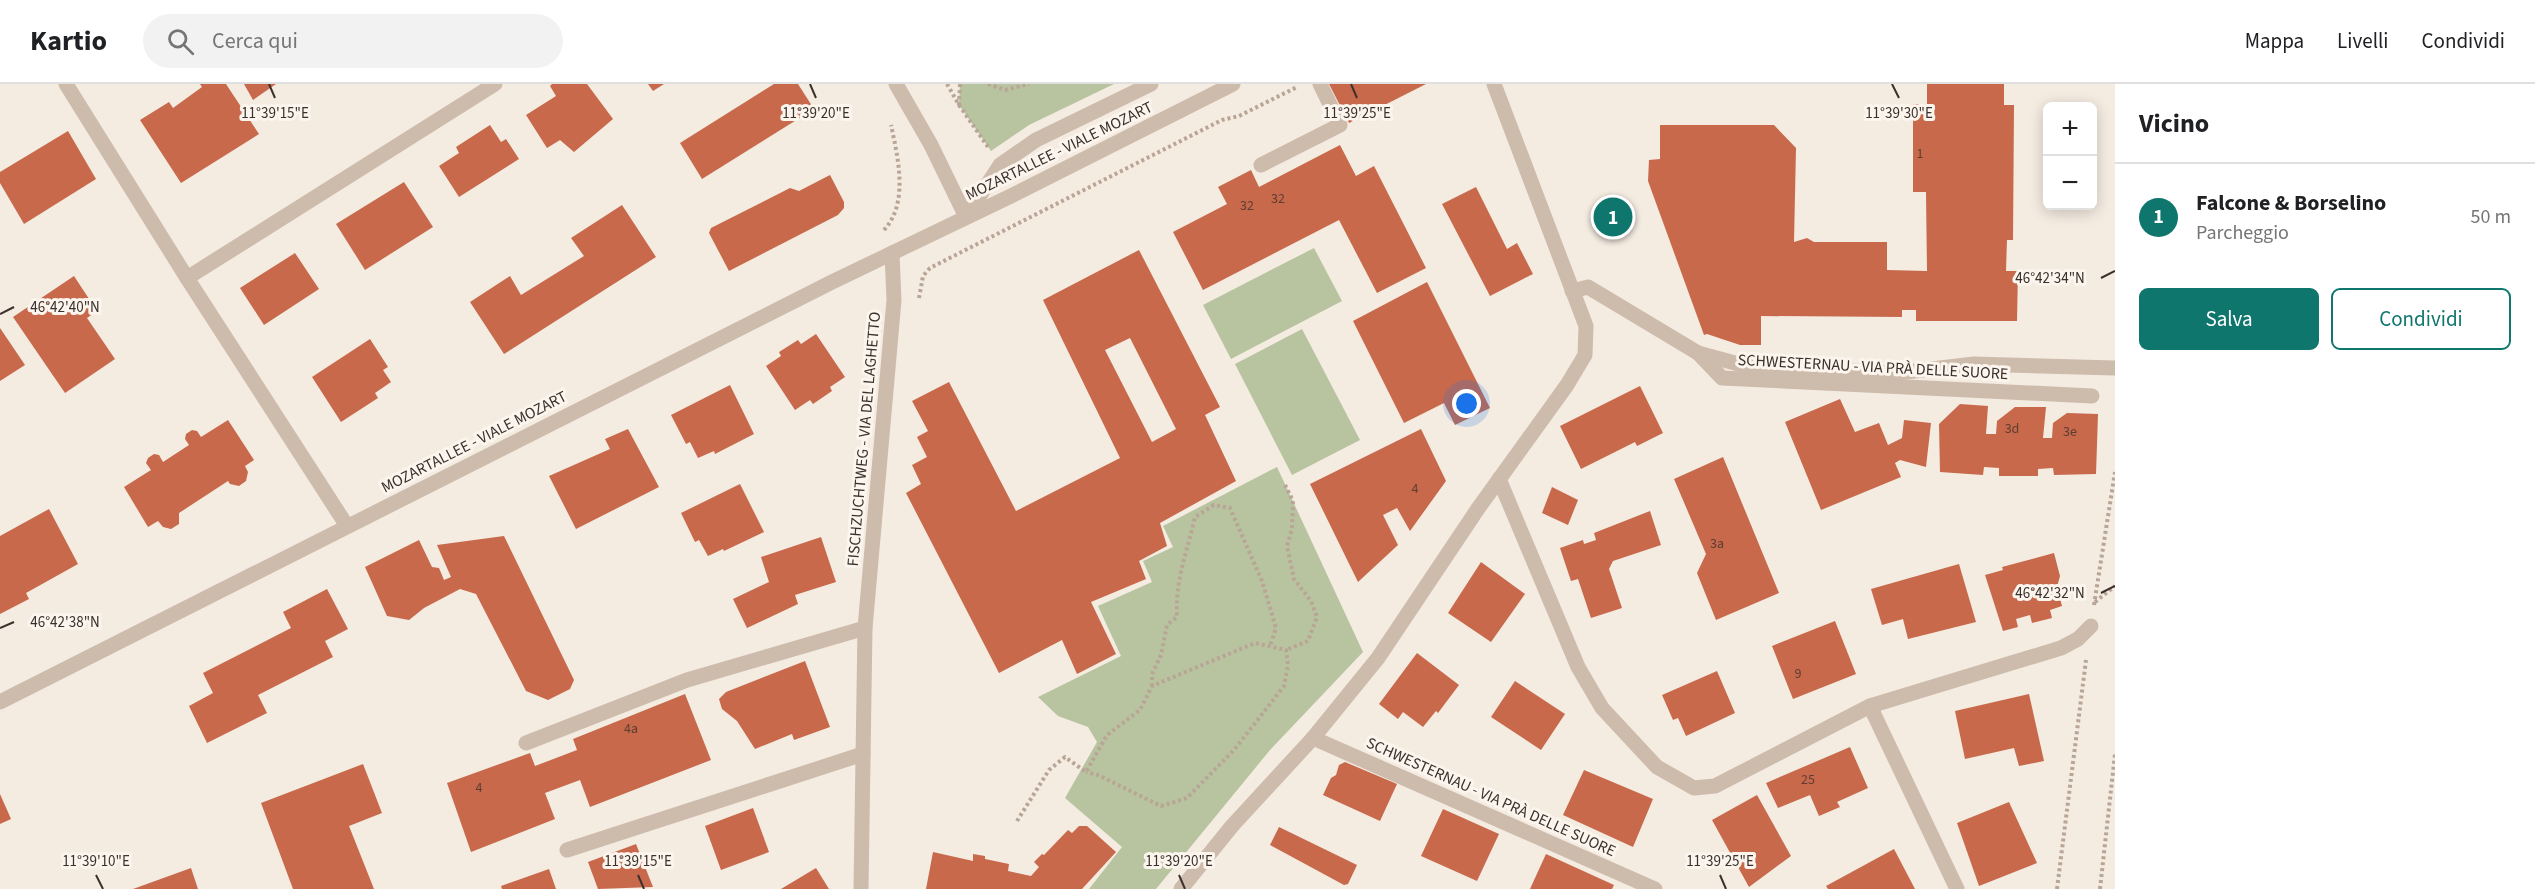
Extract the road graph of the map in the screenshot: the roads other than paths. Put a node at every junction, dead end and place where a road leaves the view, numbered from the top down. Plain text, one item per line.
1 (66, 84) edge
2 (495, 84) edge
3 (896, 84) edge
4 (1150, 84) edge
5 (1233, 84) edge
6 (1320, 84) edge
7 (1498, 85) edge
8 (1261, 165) dead end
9 (966, 217) junction
10 (892, 253) junction
11 (187, 278) junction
12 (1572, 291) junction
13 (1698, 353) junction
14 (2115, 368) edge
15 (2092, 396) dead end
16 (1499, 478) junction
17 (347, 526) junction
18 (2091, 626) road end
19 (865, 628) junction
20 (0, 702) edge
21 (1870, 706) junction
22 (1313, 738) junction
23 (526, 743) dead end
24 (863, 754) junction
25 (567, 850) dead end
26 (861, 889) edge
27 (1181, 889) edge
28 (1655, 889) edge
29 (1957, 889) edge

1 - 11 street
2 - 11 street
3 - 9 street
4 - 9 street, MOZARTALLEE - VIALE MOZART
5 - 9 street, MOZARTALLEE - VIALE MOZART
6 - 8 street
7 - 12 street
9 - 10 street, MOZARTALLEE - VIALE MOZART
10 - 17 street, MOZARTALLEE - VIALE MOZART
10 - 19 street, FISCHZUCHTWEG - VIA DEL LAGHETTO
11 - 17 street
12 - 13 street, SCHWESTERNAU - VIA PRÀ DELLE SUORE
12 - 16 street
13 - 14 street
13 - 15 street, SCHWESTERNAU - VIA PRÀ DELLE SUORE
16 - 21 street
16 - 22 street
17 - 20 street, MOZARTALLEE - VIALE MOZART
18 - 21 street
19 - 23 street
19 - 24 street, FISCHZUCHTWEG - VIA DEL LAGHETTO
21 - 29 street
22 - 27 street
22 - 28 street, SCHWESTERNAU - VIA PRÀ DELLE SUORE
24 - 25 street
24 - 26 street, FISCHZUCHTWEG - VIA DEL LAGHETTO

